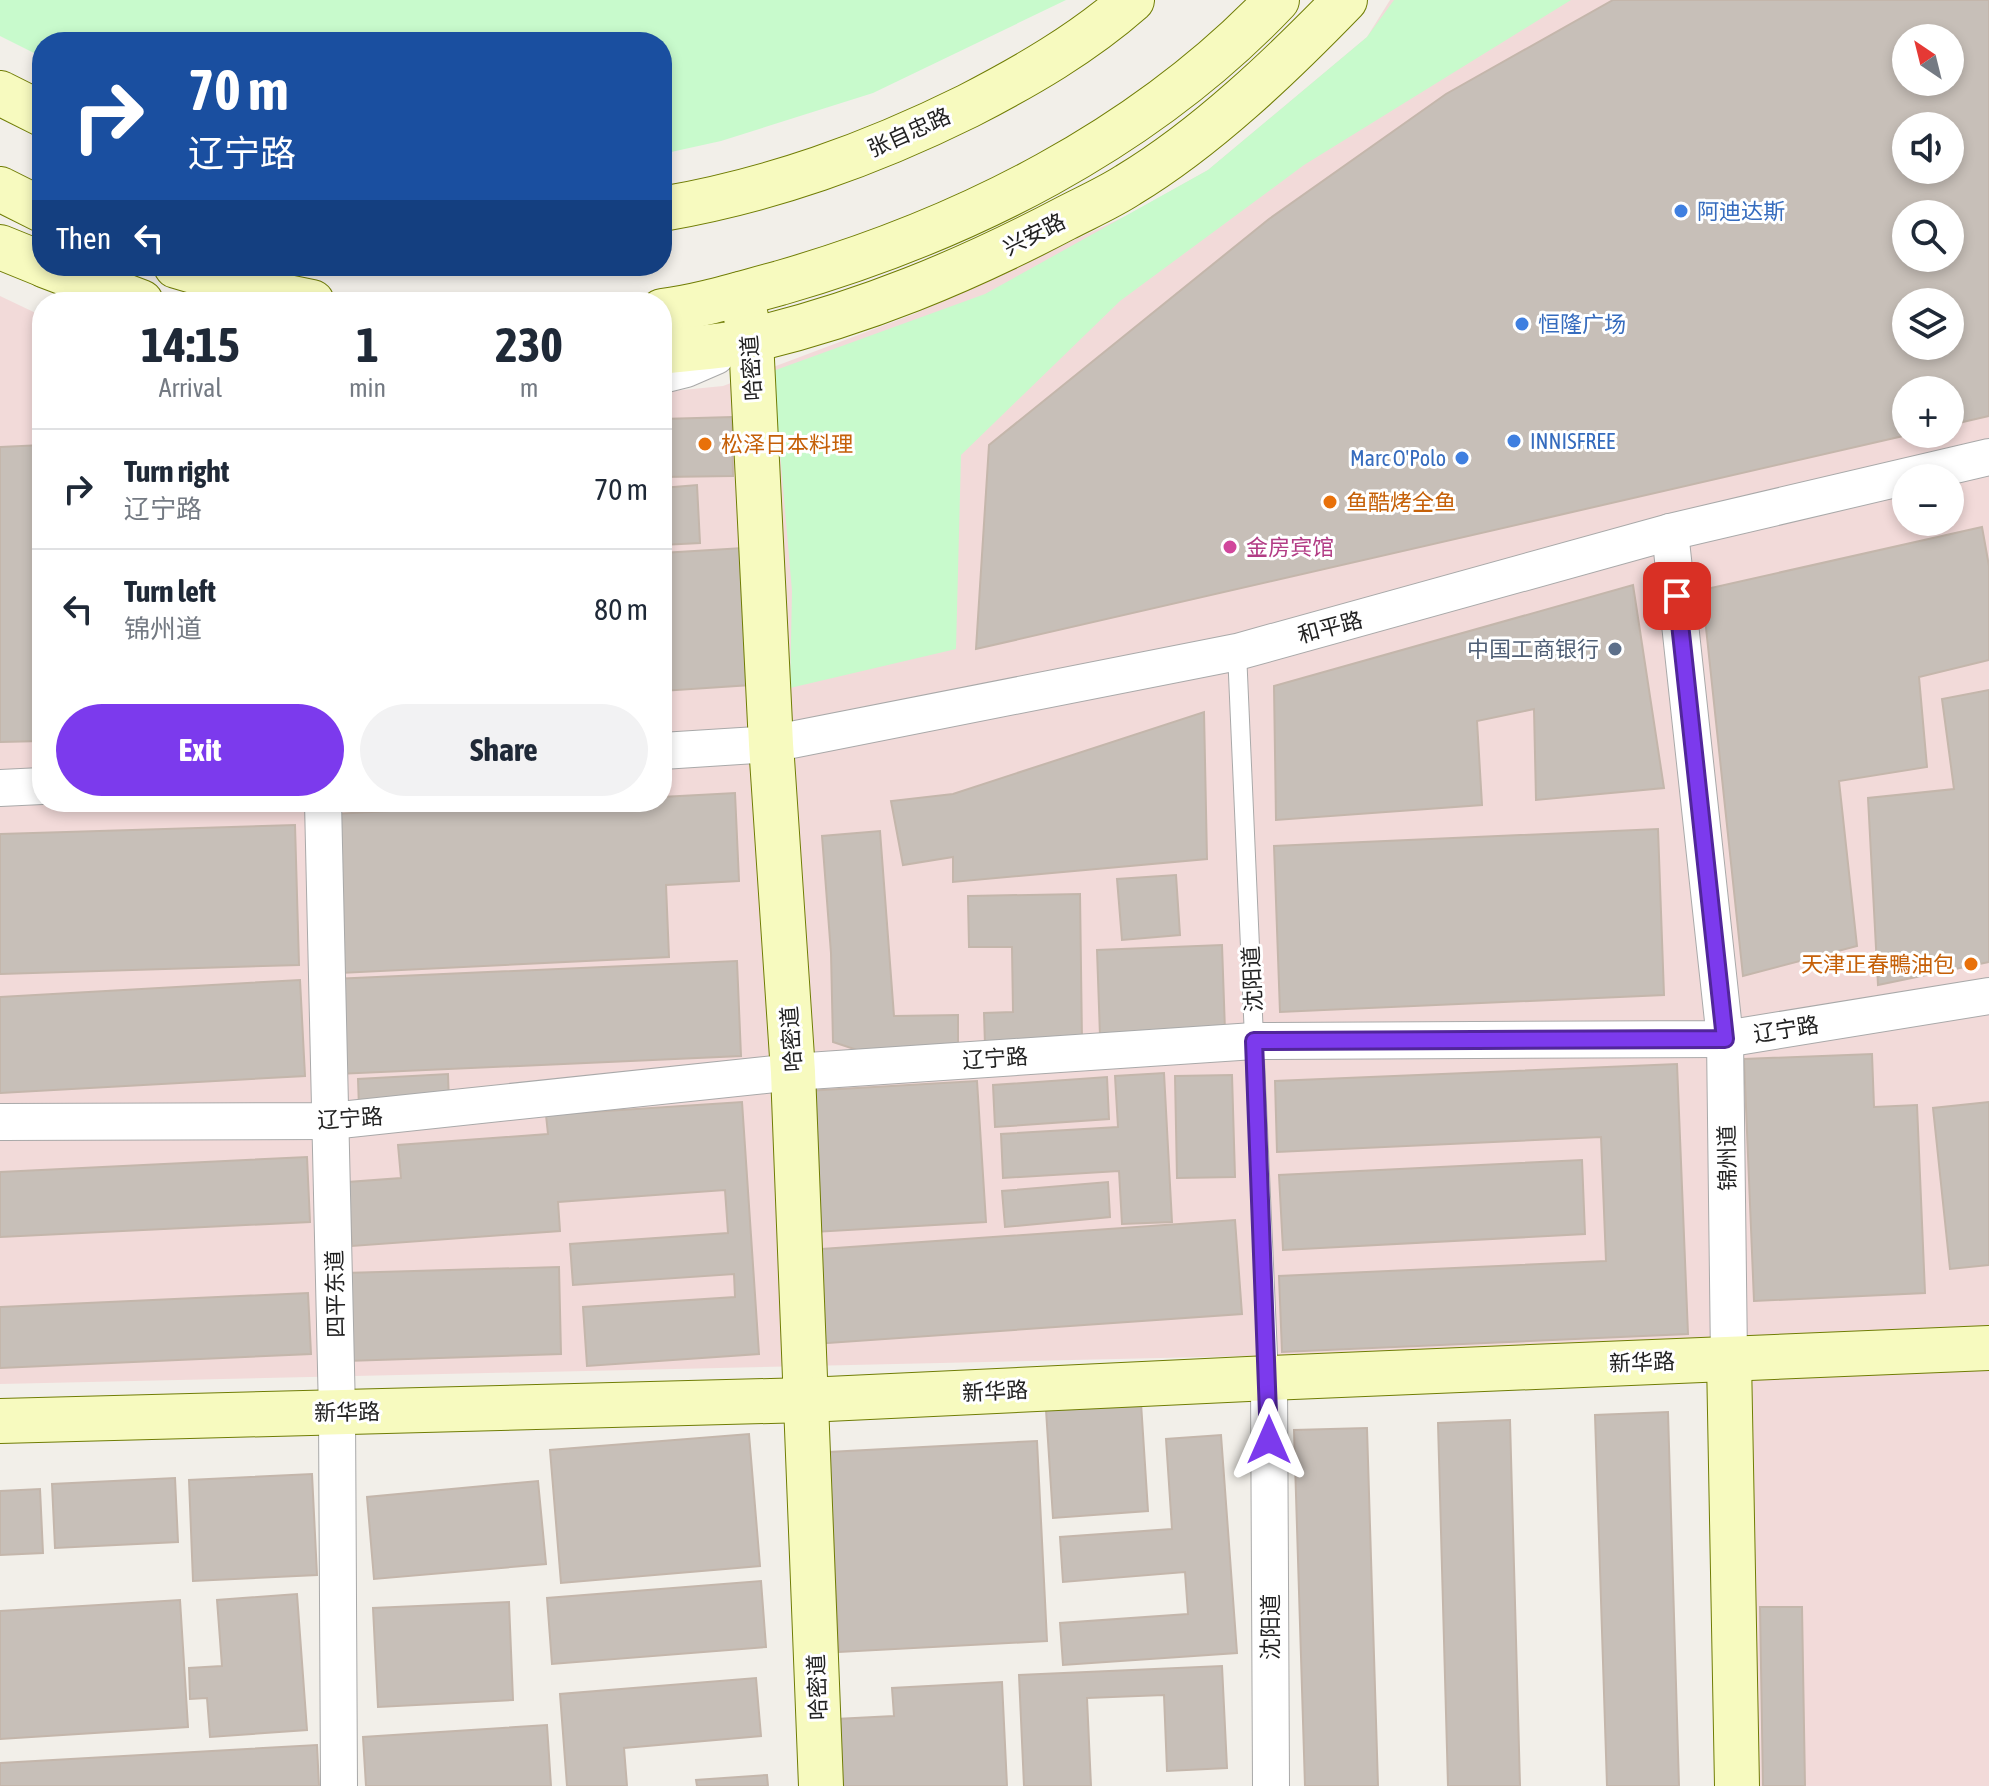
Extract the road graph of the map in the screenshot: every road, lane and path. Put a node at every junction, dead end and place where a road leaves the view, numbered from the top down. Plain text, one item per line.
1 (1132, 0) edge
2 (1345, 0) edge
3 (1269, 8) edge
4 (1296, 51) junction
5 (0, 93) edge
6 (32, 109) edge
7 (0, 189) edge
8 (32, 205) edge
9 (672, 207) edge
10 (0, 247) edge
11 (32, 260) edge
12 (73, 276) edge
13 (210, 276) edge
14 (115, 292) edge
15 (265, 292) edge
16 (741, 294) junction
17 (672, 309) edge
18 (751, 340) junction
19 (672, 351) edge
20 (672, 372) edge
21 (1988, 461) edge
22 (1670, 532) junction
23 (1237, 652) junction
24 (771, 744) junction
25 (672, 750) edge
26 (32, 786) edge
27 (0, 788) edge
28 (323, 812) edge
29 (1989, 996) edge
30 (1725, 1039) junction
31 (1254, 1041) junction
32 (793, 1072) junction
33 (331, 1121) junction
34 (0, 1122) edge
35 (1989, 1348) edge
36 (1729, 1359) junction
37 (1269, 1378) junction
38 (806, 1400) junction
39 (337, 1412) junction
40 (0, 1421) edge
41 (339, 1786) edge
42 (821, 1786) edge
43 (1271, 1786) edge
44 (1737, 1786) edge

1 - 9 street, 张自忠路
2 - 4 street, 兴安路
3 - 4 street
3 - 16 street
4 - 18 street, 兴安路
5 - 6 street
7 - 8 street
10 - 11 street
12 - 14 street
13 - 15 street
16 - 17 street
16 - 18 street, 哈密道
18 - 19 street, 兴安路
18 - 20 street
18 - 24 street, 哈密道
21 - 22 street, 和平路
22 - 23 street, 和平路
22 - 30 street, 锦州道
23 - 24 street, 和平路
23 - 31 lane, 沈阳道
24 - 25 street, 和平路
24 - 32 street, 哈密道
26 - 27 street
28 - 33 street, 四平东道
29 - 30 street, 辽宁路
30 - 31 street, 辽宁路
30 - 36 street, 锦州道
31 - 32 street, 辽宁路
31 - 37 lane, 沈阳道
32 - 33 street, 辽宁路
32 - 38 street, 哈密道
33 - 34 street, 辽宁路
33 - 39 street, 四平东道
35 - 36 street, 新华路
36 - 37 street, 新华路
36 - 44 street, 锦州道
37 - 38 street, 新华路
37 - 43 street, 沈阳道
38 - 39 street, 新华路
38 - 42 street, 哈密道
39 - 40 street, 新华路
39 - 41 street, 四平东道

